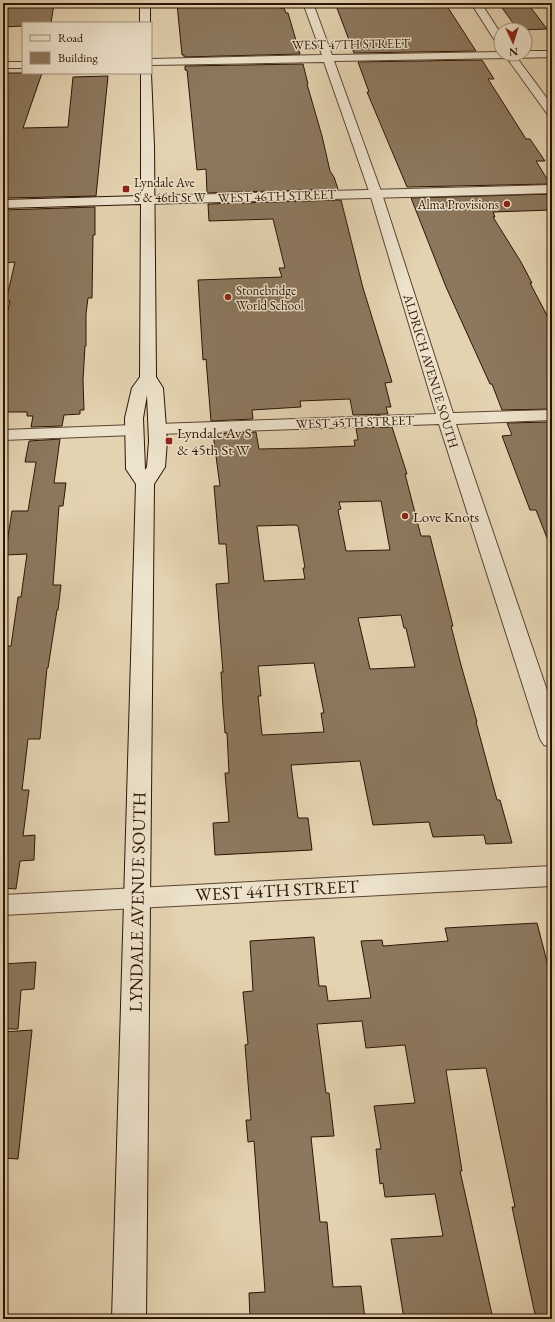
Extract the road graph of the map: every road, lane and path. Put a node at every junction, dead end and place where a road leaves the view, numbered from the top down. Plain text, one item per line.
1 (145, 3) edge
2 (308, 3) edge
3 (476, 3) edge
4 (145, 22) edge
5 (493, 30) edge
6 (493, 54) edge
7 (533, 54) edge
8 (552, 54) edge
9 (328, 58) junction
10 (152, 62) edge
11 (515, 62) edge
12 (3, 65) edge
13 (22, 65) edge
14 (146, 74) edge
15 (552, 113) edge
16 (552, 189) edge
17 (376, 194) junction
18 (148, 200) junction
19 (3, 204) edge
20 (148, 377) junction
21 (552, 415) edge
22 (446, 419) junction
23 (158, 429) junction
24 (134, 430) junction
25 (3, 435) edge
26 (145, 484) junction
27 (552, 739) edge
28 (552, 876) edge
29 (138, 898) junction
30 (3, 905) edge
31 (129, 1319) edge

1 - 4 street
2 - 9 street, ALDRICH AVENUE SOUTH
3 - 5 street
6 - 9 street, WEST 47TH STREET
7 - 8 street, WEST 47TH STREET
9 - 10 street, WEST 47TH STREET
9 - 17 street, ALDRICH AVENUE SOUTH
11 - 15 street
12 - 13 street
14 - 18 street
16 - 17 street, WEST 46TH STREET
17 - 18 street, WEST 46TH STREET
17 - 22 street, ALDRICH AVENUE SOUTH
18 - 19 street, WEST 46TH STREET
18 - 20 street
20 - 23 street
20 - 24 street
21 - 22 street, WEST 45TH STREET
22 - 23 street, WEST 45TH STREET
22 - 27 street, ALDRICH AVENUE SOUTH
23 - 26 street
24 - 25 street
24 - 26 street
26 - 29 street, LYNDALE AVENUE SOUTH
28 - 29 street, WEST 44TH STREET
29 - 30 street, WEST 44TH STREET
29 - 31 street, LYNDALE AVENUE SOUTH

